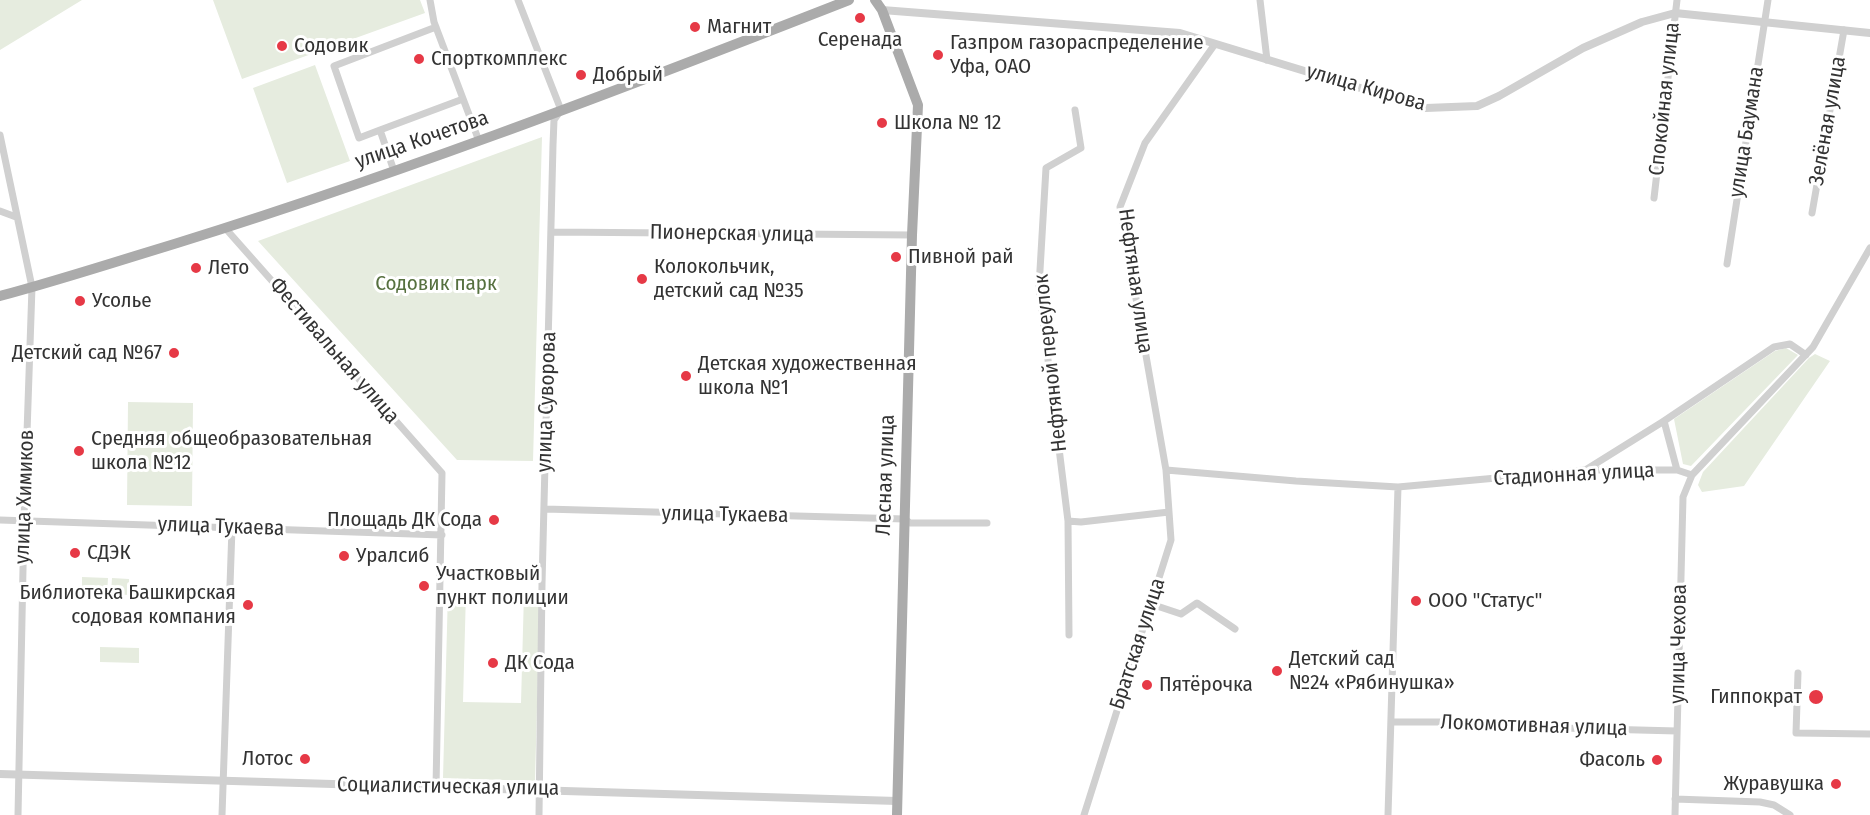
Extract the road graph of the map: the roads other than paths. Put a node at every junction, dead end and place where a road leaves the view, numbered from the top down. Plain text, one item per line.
1 (430, 0) edge
2 (518, 0) edge
3 (849, 0) edge
4 (875, 0) edge
5 (1260, 0) edge
6 (1677, 0) edge
7 (1768, 0) edge
8 (882, 10) junction
9 (1675, 13) junction
10 (1764, 23) junction
11 (436, 27) junction
12 (1844, 30) junction
13 (1870, 33) edge
14 (1215, 44) junction
15 (1267, 60) junction
16 (463, 99) junction
17 (561, 110) junction
18 (1075, 110) dead end
19 (549, 118) junction
20 (380, 130) junction
21 (0, 135) edge
22 (479, 141) junction
23 (394, 171) junction
24 (1654, 198) dead end
25 (0, 211) edge
26 (1812, 213) dead end
27 (16, 217) junction
28 (226, 229) junction
29 (552, 232) junction
30 (912, 235) junction
31 (1870, 248) edge
32 (1726, 264) dead end
33 (32, 288) junction
34 (0, 296) edge
35 (1806, 355) junction
36 (1664, 421) junction
37 (1166, 470) junction
38 (1584, 470) junction
39 (1677, 470) junction
40 (1692, 475) junction
41 (1398, 487) junction
42 (545, 509) junction
43 (1169, 512) junction
44 (0, 519) edge
45 (905, 519) junction
46 (24, 520) junction
47 (1068, 521) junction
48 (987, 523) dead end
49 (232, 528) junction
50 (442, 535) junction
51 (1151, 604) junction
52 (1234, 629) dead end
53 (1069, 635) dead end
54 (1797, 673) dead end
55 (1391, 722) junction
56 (1677, 731) junction
57 (1870, 734) edge
58 (0, 774) edge
59 (19, 774) junction
60 (223, 782) junction
61 (435, 787) junction
62 (538, 789) junction
63 (1675, 799) junction
64 (897, 801) junction
65 (18, 815) edge
66 (222, 815) edge
67 (539, 815) edge
68 (897, 815) edge
69 (1084, 815) edge
70 (1388, 815) edge
71 (1675, 815) edge
72 (1790, 815) edge

1 - 11 street
2 - 17 street
3 - 17 main road, улица Кочетова
4 - 8 main road, Лесная улица
5 - 15 street
6 - 9 street, Спокойная улица
7 - 10 street, улица Баумана
8 - 14 street, улица Кирова
8 - 30 main road, Лесная улица
9 - 10 street, улица Кирова
9 - 15 street, улица Кирова
9 - 24 street, Спокойная улица
10 - 12 street, улица Кирова
10 - 32 street, улица Баумана
11 - 16 street
11 - 20 street
12 - 13 street, улица Кирова
12 - 26 street, Зелёная улица
14 - 15 street, улица Кирова
14 - 37 street, Нефтяная улица
16 - 20 street
16 - 22 street
17 - 19 main road, улица Кочетова
18 - 47 street, Нефтяной переулок
19 - 22 main road, улица Кочетова
19 - 29 street, улица Суворова
20 - 23 street
21 - 27 street, улица Химиков
22 - 23 main road, улица Кочетова
23 - 28 main road, улица Кочетова
25 - 27 street
27 - 33 street, улица Химиков
28 - 33 main road, улица Кочетова
28 - 50 street, Фестивальная улица
29 - 30 street, Пионерская улица
29 - 42 street, улица Суворова
30 - 45 main road, Лесная улица
31 - 35 street
33 - 34 main road, улица Кочетова
33 - 46 street, улица Химиков
35 - 36 street
35 - 40 street
36 - 38 street
36 - 39 street
37 - 41 street, Стадионная улица
37 - 43 street, Братская улица
38 - 39 street, Стадионная улица
38 - 41 street, Стадионная улица
39 - 40 street, Стадионная улица
40 - 56 street, улица Чехова
41 - 55 street
42 - 45 street, улица Тукаева
42 - 62 street, улица Суворова
43 - 47 street
43 - 51 street, Братская улица
44 - 46 street, улица Тукаева
45 - 48 street, улица Тукаева
45 - 64 main road, Лесная улица
46 - 49 street, улица Тукаева
46 - 59 street, улица Химиков
47 - 53 street, Нефтяной переулок
49 - 50 street, улица Тукаева
49 - 60 street
50 - 61 street
51 - 52 street
51 - 69 street, Братская улица
54 - 57 street
55 - 56 street, Локомотивная улица
55 - 70 street
56 - 63 street, улица Чехова
58 - 59 street, Социалистическая улица
59 - 60 street, Социалистическая улица
59 - 65 street, улица Химиков
60 - 61 street, Социалистическая улица
60 - 66 street
61 - 62 street, Социалистическая улица
62 - 64 street, Социалистическая улица
62 - 67 street, улица Суворова
63 - 71 street, улица Чехова
63 - 72 street
64 - 68 main road, Лесная улица

